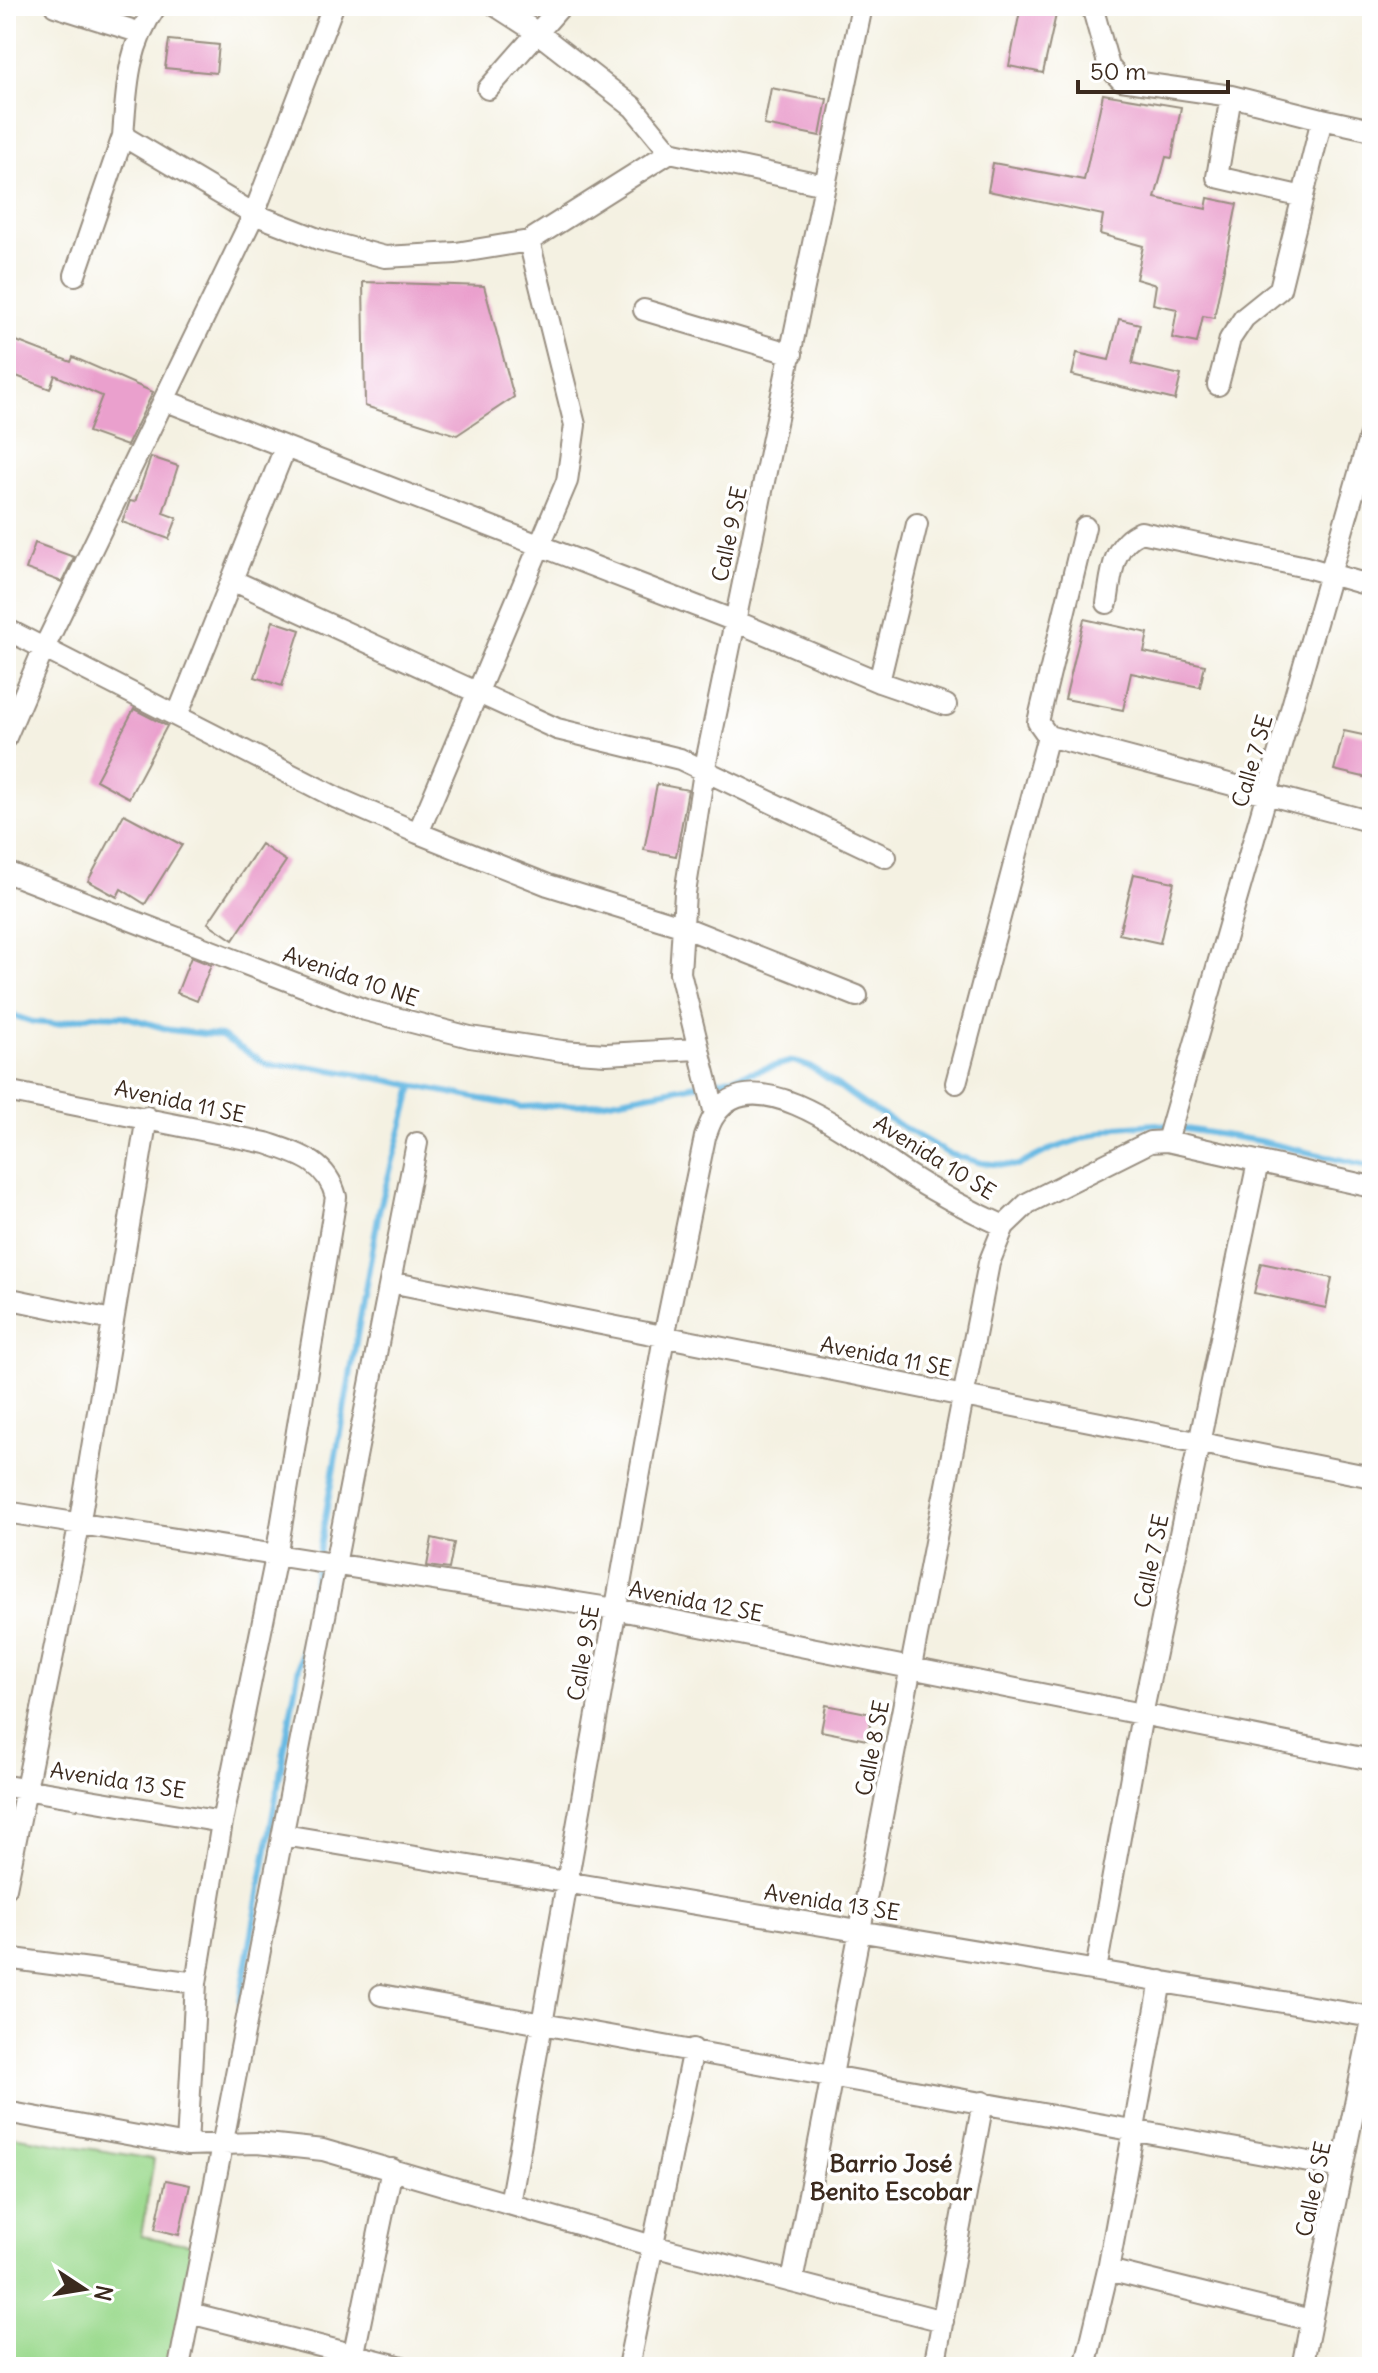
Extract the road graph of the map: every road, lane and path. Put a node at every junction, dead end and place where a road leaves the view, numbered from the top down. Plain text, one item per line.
1 (55, 6) edge
2 (156, 6) edge
3 (333, 6) edge
4 (496, 6) edge
5 (561, 6) edge
6 (862, 6) edge
7 (1092, 6) edge
8 (138, 32) junction
9 (538, 33) junction
10 (488, 89) dead end
11 (1231, 96) junction
12 (1322, 119) junction
13 (1372, 130) edge
14 (123, 136) junction
15 (670, 152) junction
16 (825, 185) junction
17 (1303, 197) junction
18 (254, 214) junction
19 (529, 241) junction
20 (75, 275) dead end
21 (644, 310) dead end
22 (792, 354) junction
23 (1218, 385) dead end
24 (164, 400) junction
25 (1372, 428) edge
26 (285, 448) junction
27 (917, 524) dead end
28 (1085, 527) dead end
29 (540, 547) junction
30 (1330, 574) junction
31 (232, 580) junction
32 (1372, 586) edge
33 (1107, 603) dead end
34 (735, 621) junction
35 (6, 629) edge
36 (44, 648) junction
37 (879, 682) junction
38 (478, 693) junction
39 (946, 705) dead end
40 (177, 716) junction
41 (1048, 736) junction
42 (6, 737) edge
43 (704, 772) junction
44 (1268, 792) junction
45 (1372, 822) edge
46 (418, 833) junction
47 (886, 857) dead end
48 (6, 872) edge
49 (681, 926) junction
50 (857, 996) dead end
51 (697, 1049) junction
52 (956, 1083) dead end
53 (6, 1091) edge
54 (713, 1106) junction
55 (147, 1117) junction
56 (1169, 1135) junction
57 (417, 1143) dead end
58 (1258, 1162) junction
59 (1372, 1187) edge
60 (1004, 1226) junction
61 (390, 1282) junction
62 (6, 1298) edge
63 (112, 1320) junction
64 (664, 1337) junction
65 (964, 1396) junction
66 (1201, 1443) junction
67 (1372, 1477) edge
68 (6, 1512) edge
69 (79, 1526) junction
70 (276, 1557) junction
71 (331, 1564) junction
72 (615, 1609) junction
73 (912, 1669) junction
74 (1142, 1715) junction
75 (1372, 1760) edge
76 (16, 1788) edge
77 (222, 1822) junction
78 (284, 1835) junction
79 (567, 1882) junction
80 (6, 1888) edge
81 (860, 1931) junction
82 (6, 1958) edge
83 (1096, 1970) junction
84 (1161, 1981) junction
85 (196, 1983) junction
86 (381, 1995) dead end
87 (1372, 2018) edge
88 (542, 2022) junction
89 (693, 2049) junction
90 (832, 2075) junction
91 (983, 2102) junction
92 (6, 2112) edge
93 (1134, 2130) junction
94 (224, 2142) junction
95 (187, 2145) junction
96 (1342, 2168) junction
97 (392, 2169) junction
98 (510, 2204) junction
99 (653, 2246) junction
100 (1108, 2270) junction
101 (792, 2282) junction
102 (190, 2313) junction
103 (1311, 2320) junction
104 (943, 2321) junction
105 (352, 2362) edge
106 (179, 2367) edge
107 (402, 2367) edge
108 (628, 2367) edge
109 (934, 2367) edge
110 (1085, 2367) edge
111 (1302, 2367) edge

1 - 8 street
2 - 8 street
3 - 18 street
4 - 9 street
5 - 9 street
6 - 16 street, Calle 9 SE
7 - 11 street
8 - 14 street
9 - 10 street
9 - 15 street
11 - 12 street
11 - 17 street
12 - 13 street
12 - 17 street
14 - 18 street
14 - 20 street
15 - 16 street
15 - 19 street
16 - 22 street, Calle 9 SE
17 - 23 street
18 - 19 street
18 - 24 street
19 - 29 street
21 - 22 street
22 - 34 street, Calle 9 SE
24 - 26 street
24 - 36 street
25 - 30 street, Calle 7 SE
26 - 29 street
26 - 31 street
27 - 37 street
28 - 41 street
29 - 34 street
29 - 38 street
30 - 32 street
30 - 33 street
30 - 44 street, Calle 7 SE
31 - 38 street
31 - 40 street
34 - 37 street
34 - 43 street, Calle 9 SE
35 - 36 street
36 - 40 street
36 - 42 street
37 - 39 street
38 - 43 street
38 - 46 street
40 - 46 street
41 - 44 street
41 - 52 street
43 - 47 street
43 - 49 street, Calle 9 SE
44 - 45 street
44 - 56 street, Calle 7 SE
46 - 49 street
48 - 51 street, Avenida 10 NE
49 - 50 street
49 - 51 street, Calle 9 SE
51 - 54 street, Calle 9 SE
53 - 55 street, Avenida 11 SE
54 - 60 street, Avenida 10 SE
54 - 64 street, Calle 9 SE
55 - 63 street
55 - 70 street, Avenida 11 SE
56 - 58 street
56 - 60 street, Avenida 10 SE
57 - 61 street
58 - 59 street
58 - 66 street, Calle 7 SE
60 - 65 street, Calle 8 SE
61 - 64 street, Avenida 11 SE
61 - 71 street
62 - 63 street
63 - 69 street
64 - 65 street, Avenida 11 SE
64 - 72 street, Calle 9 SE
65 - 66 street, Avenida 11 SE
65 - 73 street, Calle 8 SE
66 - 67 street, Avenida 11 SE
66 - 74 street, Calle 7 SE
68 - 69 street, Avenida 12 SE
69 - 70 street, Avenida 12 SE
69 - 76 street
70 - 71 street, Avenida 12 SE
70 - 77 street
71 - 72 street, Avenida 12 SE
71 - 78 street
72 - 73 street, Avenida 12 SE
72 - 79 street, Calle 9 SE
73 - 74 street, Avenida 12 SE
73 - 81 street, Calle 8 SE
74 - 75 street, Avenida 12 SE
74 - 83 street, Calle 7 SE
76 - 77 street, Avenida 13 SE
76 - 80 street
77 - 85 street
78 - 79 street, Avenida 13 SE
78 - 94 street
79 - 81 street, Avenida 13 SE
79 - 88 street, Calle 9 SE
81 - 83 street, Avenida 13 SE
81 - 90 street, Calle 8 SE
82 - 85 street
83 - 84 street, Avenida 13 SE
84 - 87 street, Avenida 13 SE
84 - 93 street
85 - 95 street
86 - 88 street
87 - 96 street, Calle 6 SE
88 - 89 street
88 - 98 street, Calle 9 SE
89 - 90 street
89 - 99 street
90 - 91 street
90 - 101 street, Calle 8 SE
91 - 93 street
91 - 104 street
92 - 95 street
93 - 96 street
93 - 100 street
94 - 95 street
94 - 97 street
94 - 102 street
96 - 103 street, Calle 6 SE
97 - 98 street
97 - 105 street
98 - 99 street
99 - 101 street
99 - 108 street
100 - 103 street
100 - 110 street
101 - 104 street
102 - 105 street
102 - 106 street
103 - 111 street, Calle 6 SE
104 - 109 street
105 - 107 street

